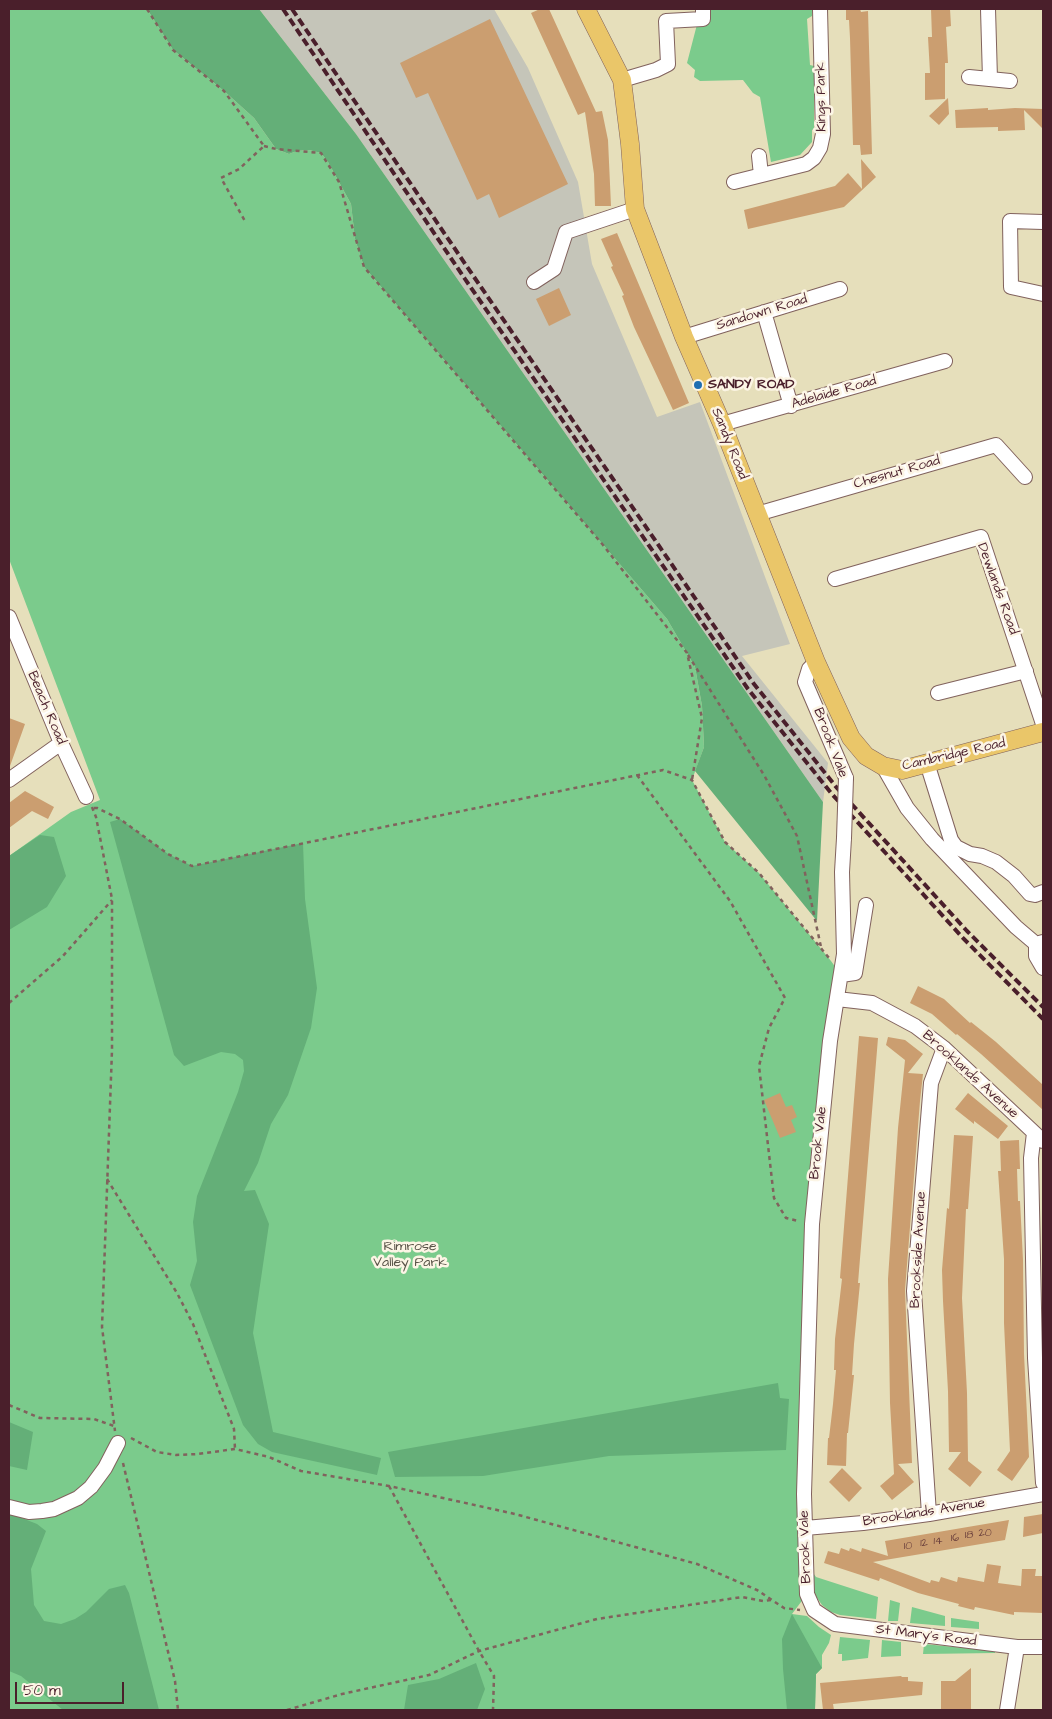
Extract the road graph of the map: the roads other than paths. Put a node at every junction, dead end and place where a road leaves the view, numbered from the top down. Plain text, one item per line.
1 (586, 9) edge
2 (703, 9) edge
3 (820, 9) edge
4 (988, 9) edge
5 (968, 77) dead end
6 (990, 79) junction
7 (622, 80) junction
8 (1010, 81) dead end
9 (759, 156) dead end
10 (762, 176) junction
11 (734, 182) dead end
12 (634, 209) junction
13 (1043, 222) edge
14 (534, 282) dead end
15 (840, 289) dead end
16 (1043, 294) edge
17 (764, 312) junction
18 (684, 336) junction
19 (945, 361) dead end
20 (791, 406) junction
21 (722, 424) junction
22 (1025, 477) dead end
23 (757, 514) junction
24 (836, 579) dead end
25 (9, 621) edge
26 (816, 662) junction
27 (1026, 671) junction
28 (938, 693) dead end
29 (1043, 724) edge
30 (1043, 732) edge
31 (61, 743) junction
32 (866, 756) joint
33 (928, 763) junction
34 (884, 766) junction
35 (9, 780) edge
36 (86, 797) dead end
37 (1043, 892) edge
38 (866, 905) dead end
39 (1040, 943) edge
40 (1043, 968) edge
41 (840, 975) junction
42 (837, 998) junction
43 (944, 1048) junction
44 (1039, 1137) edge
45 (121, 1436) road end
46 (1043, 1483) edge
47 (1043, 1494) edge
48 (9, 1507) edge
49 (928, 1514) junction
50 (805, 1528) junction
51 (835, 1624) joint
52 (1016, 1647) junction
53 (1043, 1647) edge
54 (1007, 1710) edge

1 - 7 main road, Sandy Road
2 - 7 street
3 - 10 street, Kings Park
4 - 6 street
5 - 6 street
6 - 8 street
7 - 12 main road, Sandy Road
9 - 10 street
10 - 11 street, Kings Park
12 - 14 street
12 - 18 main road, Sandy Road
13 - 16 street
15 - 17 street, Sandown Road
17 - 18 street, Sandown Road
17 - 20 street
18 - 21 main road, Sandy Road
19 - 20 street, Adelaide Road
20 - 21 street, Adelaide Road
21 - 23 main road, Sandy Road
22 - 23 street, Chesnut Road
23 - 26 main road, Sandy Road
24 - 27 street, Dewlands Road
25 - 31 street, Beach Road
26 - 32 main road, Sandy Road
26 - 41 street, Brook Vale, bridge
27 - 28 street
27 - 29 street, Dewlands Road
30 - 33 main road, Cambridge Road
31 - 35 street
31 - 36 street, Beach Road
32 - 34 main road, Cambridge Road
33 - 34 main road, Cambridge Road
33 - 37 street
34 - 39 street
38 - 41 street
39 - 40 street
41 - 42 street, Brook Vale
42 - 43 street, Brooklands Avenue
42 - 50 street, Brook Vale
43 - 44 street, Brooklands Avenue
43 - 49 street, Brookside Avenue
44 - 46 street
45 - 48 street
47 - 49 street, Brooklands Avenue
49 - 50 street, Brooklands Avenue
50 - 51 street, Brook Vale
51 - 52 street, St Mary's Road
52 - 53 street, St Mary's Road
52 - 54 street

